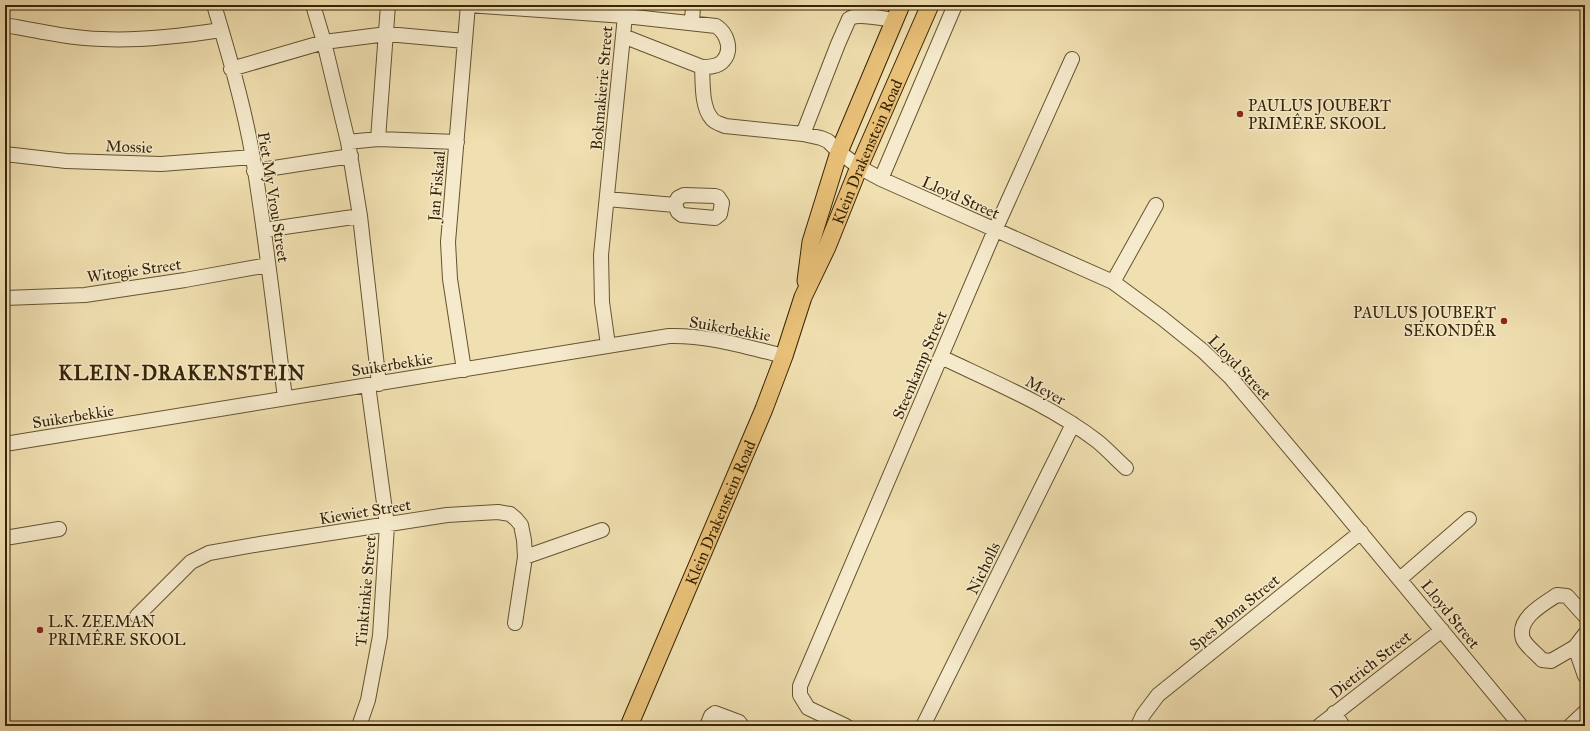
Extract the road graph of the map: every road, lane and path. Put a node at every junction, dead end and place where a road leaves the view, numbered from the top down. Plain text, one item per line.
1 (214, 5) edge
2 (313, 5) edge
3 (388, 5) edge
4 (468, 5) edge
5 (693, 5) edge
6 (930, 5) edge
7 (955, 5) edge
8 (585, 9) edge
9 (898, 13) edge
10 (625, 16) junction
11 (692, 24) junction
12 (5, 25) edge
13 (221, 30) junction
14 (386, 35) junction
15 (623, 36) junction
16 (465, 41) junction
17 (324, 42) junction
18 (1072, 59) dead end
19 (702, 67) junction
20 (231, 69) junction
21 (803, 134) junction
22 (378, 139) junction
23 (348, 142) junction
24 (457, 142) junction
25 (839, 152) junction
26 (5, 154) edge
27 (351, 156) junction
28 (254, 164) junction
29 (859, 167) junction
30 (881, 179) junction
31 (607, 199) junction
32 (675, 205) dead end
33 (1156, 205) dead end
34 (360, 216) junction
35 (264, 230) junction
36 (995, 230) junction
37 (268, 265) junction
38 (1113, 282) junction
39 (803, 297) junction
40 (5, 298) edge
41 (608, 345) junction
42 (784, 356) junction
43 (941, 356) junction
44 (464, 370) junction
45 (373, 384) junction
46 (285, 398) junction
47 (1073, 424) junction
48 (5, 444) edge
49 (1126, 468) dead end
50 (1469, 519) dead end
51 (387, 525) junction
52 (59, 529) dead end
53 (602, 530) dead end
54 (1361, 532) junction
55 (5, 538) edge
56 (525, 557) junction
57 (1400, 579) junction
58 (137, 616) dead end
59 (1585, 616) edge
60 (515, 623) dead end
61 (1442, 630) junction
62 (1585, 634) edge
63 (1575, 647) junction
64 (1585, 676) edge
65 (1585, 712) edge
66 (1334, 713) junction
67 (359, 726) edge
68 (629, 726) edge
69 (707, 726) edge
70 (742, 726) edge
71 (846, 726) edge
72 (923, 726) edge
73 (1138, 726) edge
74 (1319, 726) edge
75 (1343, 726) edge
76 (1521, 726) edge
77 (1570, 726) edge

1 - 13 street, Piet My Vrou Street
2 - 17 street, Tinktinkie Street
3 - 14 street
4 - 8 street, Bokmakierie Street
4 - 16 street, Jan Fiskaal
5 - 11 street
6 - 29 main road, Klein Drakenstein Road
7 - 30 street
8 - 10 street, Bokmakierie Street
9 - 21 street
9 - 25 main road, Klein Drakenstein Road
10 - 11 street
10 - 15 street, Bokmakierie Street
11 - 19 street
12 - 13 street
13 - 20 street, Piet My Vrou Street
14 - 16 street
14 - 17 street
14 - 22 street
15 - 19 street
15 - 31 street, Bokmakierie Street
16 - 24 street, Jan Fiskaal
17 - 20 street
17 - 23 street, Tinktinkie Street
18 - 36 street, Steenkamp Street
19 - 21 street, Lloyd Street
20 - 28 street, Piet My Vrou Street
21 - 25 street, Lloyd Street
22 - 23 street
22 - 24 street
23 - 27 street, Tinktinkie Street
24 - 44 street, Jan Fiskaal
25 - 29 street, Lloyd Street
25 - 39 main road, Klein Drakenstein Road
26 - 28 street, Mossie
27 - 28 street, Mossie
27 - 34 street, Tinktinkie Street
28 - 35 street, Piet My Vrou Street
29 - 30 street, Lloyd Street
29 - 39 main road, Klein Drakenstein Road
30 - 36 street, Lloyd Street
31 - 32 street
31 - 41 street, Bokmakierie Street
33 - 38 street
34 - 35 street
34 - 45 street, Tinktinkie Street
35 - 37 street, Piet My Vrou Street
36 - 38 street, Lloyd Street
36 - 43 street, Steenkamp Street
37 - 40 street, Witogie Street
37 - 46 street, Piet My Vrou Street
38 - 54 street, Lloyd Street
39 - 42 main road, Klein Drakenstein Road
41 - 42 street, Suikerbekkie
41 - 44 street, Suikerbekkie
42 - 68 main road, Klein Drakenstein Road
43 - 47 street, Meyer
43 - 71 street, Steenkamp Street
44 - 45 street, Suikerbekkie
45 - 46 street, Suikerbekkie
45 - 51 street, Tinktinkie Street
46 - 48 street, Suikerbekkie
47 - 49 street, Meyer
47 - 72 street, Nicholls
50 - 57 street
51 - 56 street, Kiewiet Street
51 - 58 street, Kiewiet Street
51 - 67 street, Tinktinkie Street
52 - 55 street
53 - 56 street
54 - 57 street, Lloyd Street
54 - 73 street, Spes Bona Street
56 - 60 street, Kiewiet Street
57 - 61 street, Lloyd Street
59 - 63 street
61 - 66 street, Dietrich Street
61 - 76 street, Lloyd Street
62 - 63 street
63 - 64 street
65 - 77 street
66 - 74 street, Dietrich Street
66 - 75 street
69 - 70 street

